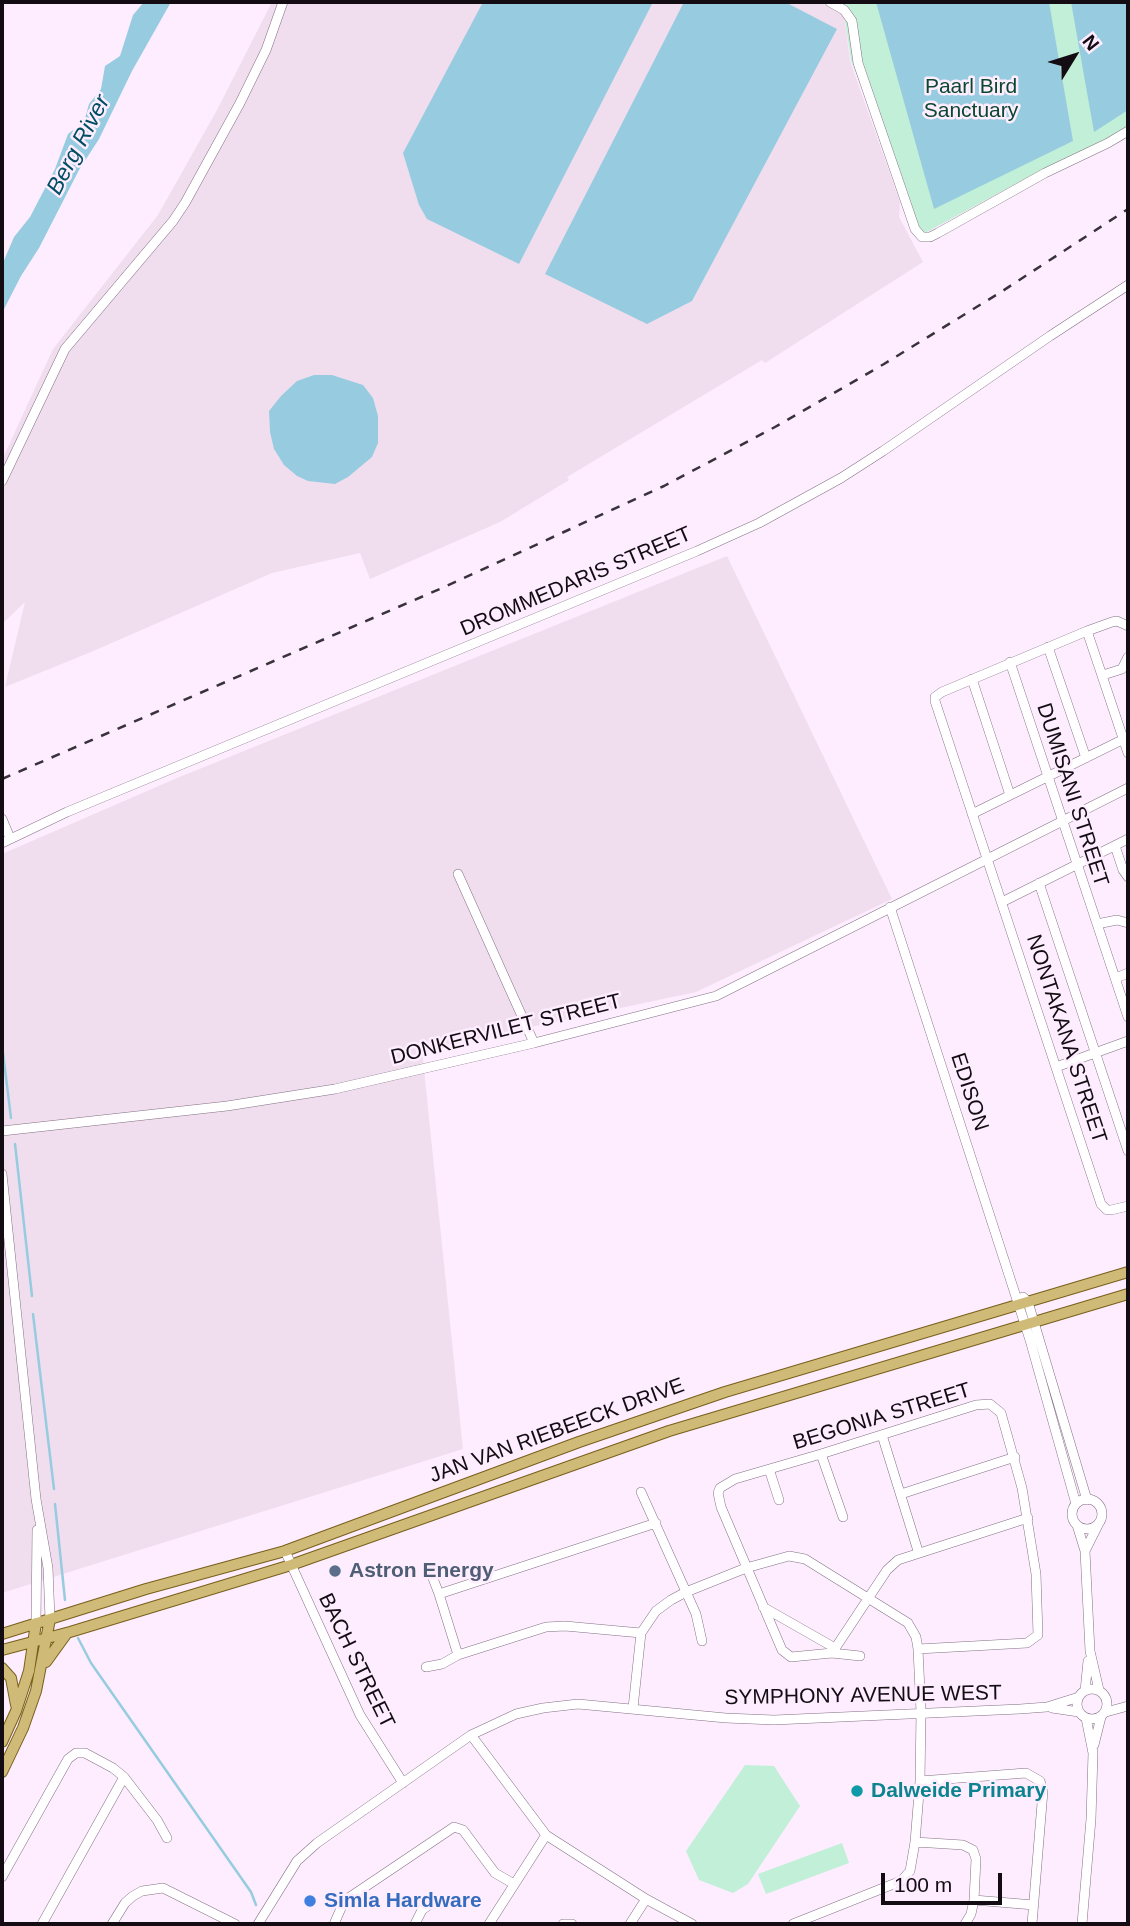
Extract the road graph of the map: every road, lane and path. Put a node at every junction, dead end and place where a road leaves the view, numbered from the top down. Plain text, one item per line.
1 (283, 2) edge
2 (830, 2) edge
3 (1128, 131) edge
4 (1128, 285) edge
5 (2, 481) edge
6 (1128, 626) edge
7 (1087, 631) junction
8 (1048, 647) junction
9 (1128, 657) edge
10 (1010, 662) junction
11 (1125, 671) edge
12 (1103, 675) junction
13 (972, 679) junction
14 (1126, 738) edge
15 (1128, 753) edge
16 (1086, 758) junction
17 (1048, 777) junction
18 (1128, 788) edge
19 (1010, 795) junction
20 (971, 814) junction
21 (2, 819) edge
22 (1063, 820) junction
23 (1128, 839) edge
24 (6, 841) edge
25 (1115, 846) junction
26 (987, 857) junction
27 (1077, 865) junction
28 (458, 874) dead end
29 (1128, 877) edge
30 (1039, 883) junction
31 (1002, 902) junction
32 (890, 907) junction
33 (1128, 923) edge
34 (1097, 924) junction
35 (1128, 973) edge
36 (1116, 978) junction
37 (1128, 1017) edge
38 (1128, 1041) edge
39 (534, 1043) junction
40 (1096, 1052) junction
41 (1056, 1066) junction
42 (1124, 1124) edge
43 (2, 1131) edge
44 (1128, 1151) edge
45 (2, 1174) edge
46 (1128, 1206) edge
47 (1128, 1272) edge
48 (1128, 1294) edge
49 (1024, 1304) junction
50 (1030, 1324) junction
51 (882, 1435) junction
52 (821, 1454) junction
53 (1014, 1457) junction
54 (769, 1469) junction
55 (641, 1492) dead end
56 (901, 1494) junction
57 (779, 1500) dead end
58 (1087, 1500) junction
59 (1076, 1504) junction
60 (38, 1510) junction
61 (843, 1517) dead end
62 (1028, 1518) junction
63 (656, 1523) junction
64 (1077, 1525) junction
65 (1098, 1525) junction
66 (285, 1551) junction
67 (1085, 1551) junction
68 (919, 1552) junction
69 (290, 1565) junction
70 (746, 1567) junction
71 (429, 1568) dead end
72 (686, 1592) junction
73 (439, 1594) junction
74 (868, 1598) junction
75 (763, 1607) junction
76 (50, 1619) junction
77 (36, 1623) junction
78 (67, 1633) junction
79 (641, 1633) junction
80 (2, 1634) edge
81 (48, 1639) junction
82 (702, 1641) dead end
83 (34, 1642) junction
84 (918, 1649) junction
85 (2, 1650) edge
86 (834, 1651) junction
87 (1090, 1651) junction
88 (458, 1655) junction
89 (860, 1656) dead end
90 (42, 1667) junction
91 (426, 1667) dead end
92 (2, 1668) edge
93 (1082, 1694) junction
94 (1103, 1694) junction
95 (1128, 1704) edge
96 (1047, 1707) junction
97 (633, 1708) junction
98 (16, 1711) junction
99 (921, 1713) junction
100 (1103, 1714) junction
101 (1083, 1715) junction
102 (471, 1735) junction
103 (2, 1742) edge
104 (1093, 1753) junction
105 (2, 1772) edge
106 (124, 1777) junction
107 (920, 1781) junction
108 (403, 1783) junction
109 (546, 1835) junction
110 (167, 1838) dead end
111 (915, 1842) junction
112 (2, 1877) edge
113 (514, 1884) junction
114 (437, 1899) dead end
115 (646, 1899) junction
116 (974, 1900) junction
117 (1034, 1905) junction
118 (42, 1924) edge
119 (112, 1924) edge
120 (235, 1924) edge
121 (258, 1924) edge
122 (334, 1924) edge
123 (415, 1924) edge
124 (489, 1924) edge
125 (563, 1924) edge
126 (572, 1924) edge
127 (630, 1924) edge
128 (692, 1924) edge
129 (793, 1924) edge
130 (965, 1924) edge
131 (1032, 1924) edge
132 (1082, 1924) edge

1 - 5 street
2 - 3 street
4 - 24 street, DROMMEDARIS STREET
6 - 7 street
7 - 8 street
7 - 12 street
8 - 10 street
8 - 16 street
9 - 11 street
10 - 13 street
10 - 17 street, DUMISANI STREET
11 - 12 street
12 - 14 street
13 - 19 street
13 - 20 street, NONTAKANA STREET
14 - 15 street
14 - 16 street
16 - 17 street
17 - 19 street
17 - 22 street, DUMISANI STREET
18 - 22 street, DONKERVILET STREET
19 - 20 street
20 - 26 street, NONTAKANA STREET
21 - 24 street
22 - 26 street, DONKERVILET STREET
22 - 27 street, DUMISANI STREET
23 - 25 street
25 - 27 street
25 - 29 street
26 - 31 street, NONTAKANA STREET
26 - 32 street, DONKERVILET STREET
27 - 30 street
27 - 34 street, DUMISANI STREET
28 - 39 street
30 - 31 street
30 - 40 street
31 - 41 street, NONTAKANA STREET
32 - 39 street, DONKERVILET STREET
32 - 49 street, EDISON
33 - 34 street
34 - 36 street, DUMISANI STREET
35 - 36 street
36 - 37 street, DUMISANI STREET
38 - 40 street
39 - 43 street, DONKERVILET STREET
40 - 41 street
40 - 42 street
41 - 46 street, NONTAKANA STREET
42 - 44 street
45 - 60 street
47 - 49 main road, JAN VAN RIEBEECK DRIVE
48 - 50 main road, JAN VAN RIEBEECK DRIVE
49 - 50 street, EDISON
49 - 66 main road, JAN VAN RIEBEECK DRIVE
50 - 58 street
50 - 59 street
50 - 69 main road, JAN VAN RIEBEECK DRIVE
51 - 52 street, BEGONIA STREET
51 - 53 street, BEGONIA STREET
51 - 56 street
52 - 54 street, BEGONIA STREET
52 - 61 street
53 - 56 street
53 - 62 street, BEGONIA STREET
54 - 57 street
54 - 70 street, BEGONIA STREET
55 - 63 street
56 - 68 street
58 - 59 street
58 - 65 street
59 - 64 street
60 - 76 street
60 - 77 street
62 - 68 street
62 - 84 street, BEGONIA STREET
63 - 72 street
63 - 73 street
64 - 65 street
64 - 67 street
65 - 67 street
66 - 69 street, BACH STREET
66 - 76 main road, JAN VAN RIEBEECK DRIVE
67 - 87 street
68 - 74 street
69 - 78 main road, JAN VAN RIEBEECK DRIVE
69 - 108 street, BACH STREET
70 - 72 street
70 - 74 street
70 - 75 street
71 - 73 street
72 - 79 street
72 - 82 street
73 - 88 street
74 - 84 street
74 - 86 street
75 - 86 street
75 - 86 street
76 - 77 main road, JAN VAN RIEBEECK DRIVE
76 - 81 main road
77 - 80 main road, JAN VAN RIEBEECK DRIVE
77 - 83 main road
78 - 81 main road, JAN VAN RIEBEECK DRIVE
78 - 90 main road
79 - 88 street
79 - 97 street
81 - 83 main road, JAN VAN RIEBEECK DRIVE
81 - 90 main road
83 - 85 main road, JAN VAN RIEBEECK DRIVE
83 - 98 main road
84 - 99 street
86 - 89 street
87 - 93 street
87 - 94 street
88 - 91 street
90 - 105 main road
92 - 98 main road
93 - 94 street
93 - 96 street, SYMPHONY AVENUE WEST
93 - 101 street
94 - 95 street
94 - 100 street
95 - 100 street
96 - 99 street, SYMPHONY AVENUE WEST
96 - 101 street, SYMPHONY AVENUE WEST
97 - 99 street, SYMPHONY AVENUE WEST
97 - 102 street, SYMPHONY AVENUE WEST
98 - 103 main road
99 - 107 street
100 - 101 street
100 - 104 street
101 - 104 street
102 - 108 street, SYMPHONY AVENUE WEST
102 - 109 street
104 - 132 street
106 - 110 street
106 - 112 street
106 - 118 street
107 - 111 street
107 - 117 street
108 - 121 street, SYMPHONY AVENUE WEST
109 - 113 street
109 - 115 street
111 - 116 street
111 - 129 street
113 - 122 street
113 - 124 street
114 - 123 street
115 - 127 street
115 - 128 street
116 - 117 street
116 - 130 street
117 - 131 street
119 - 120 street
125 - 126 street

